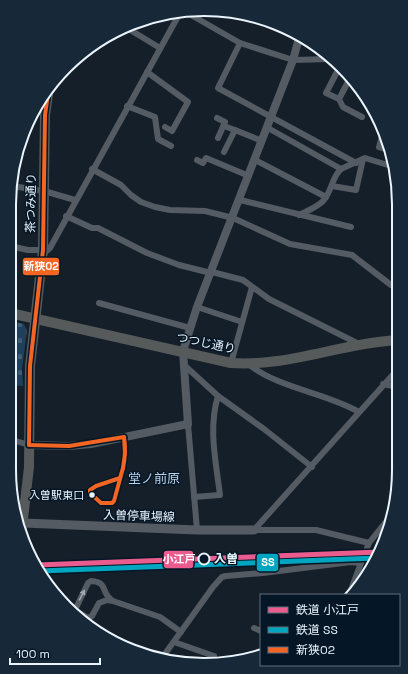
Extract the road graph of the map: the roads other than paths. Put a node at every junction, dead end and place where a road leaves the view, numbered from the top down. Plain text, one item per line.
1 (191, 16) edge
2 (178, 18) edge
3 (131, 30) edge
4 (298, 41) edge
5 (240, 43) junction
6 (160, 48) junction
7 (323, 59) edge
8 (293, 60) junction
9 (337, 71) edge
10 (147, 72) junction
11 (347, 83) edge
12 (339, 99) junction
13 (46, 102) edge
14 (127, 106) junction
15 (362, 117) dead end
16 (217, 118) dead end
17 (272, 118) junction
18 (224, 126) junction
19 (165, 127) dead end
20 (268, 128) junction
21 (235, 130) junction
22 (218, 138) dead end
23 (381, 140) edge
24 (262, 141) junction
25 (171, 146) dead end
26 (384, 148) edge
27 (224, 152) dead end
28 (363, 158) junction
29 (197, 160) dead end
30 (255, 160) junction
31 (356, 163) junction
32 (388, 165) edge
33 (92, 169) junction
34 (341, 169) junction
35 (249, 176) junction
36 (17, 185) edge
37 (332, 186) junction
38 (44, 191) junction
39 (326, 197) junction
40 (75, 200) junction
41 (240, 200) junction
42 (299, 215) junction
43 (66, 216) junction
44 (233, 218) junction
45 (351, 227) dead end
46 (16, 247) edge
47 (43, 252) junction
48 (211, 272) junction
49 (392, 285) edge
50 (252, 287) junction
51 (99, 303) dead end
52 (197, 307) junction
53 (16, 314) edge
54 (35, 319) junction
55 (242, 322) junction
56 (190, 328) junction
57 (392, 341) edge
58 (360, 344) junction
59 (183, 351) junction
60 (231, 362) junction
61 (183, 364) junction
62 (248, 364) junction
63 (392, 375) edge
64 (383, 384) junction
65 (392, 385) edge
66 (218, 396) junction
67 (359, 412) junction
68 (188, 424) junction
69 (16, 441) edge
70 (30, 445) junction
71 (312, 467) junction
72 (194, 497) junction
73 (22, 516) edge
74 (24, 524) edge
75 (384, 524) edge
76 (197, 530) junction
77 (254, 530) junction
78 (369, 543) junction
79 (362, 563) junction
80 (354, 582) edge
81 (105, 589) junction
82 (113, 601) junction
83 (99, 603) junction
84 (76, 608) edge
85 (88, 618) edge
86 (254, 628) dead end
87 (260, 631) edge
88 (181, 632) junction
89 (174, 642) junction
90 (165, 654) edge
91 (212, 658) edge

1 - 5 street
2 - 6 street
3 - 6 street
4 - 8 street
5 - 8 street
5 - 17 street
6 - 10 street
7 - 8 street
8 - 17 street
9 - 12 street
10 - 14 street
10 - 19 street
11 - 12 street
12 - 15 street
13 - 38 main road, 茶つみ通り
14 - 25 street
14 - 33 street
16 - 18 street
17 - 20 street
17 - 31 street
18 - 21 street
18 - 22 street
20 - 24 street
20 - 34 street
21 - 24 street
21 - 27 street
23 - 26 street
24 - 30 street
28 - 31 street
28 - 32 street
28 - 37 street
29 - 35 street
30 - 35 street
30 - 39 street
31 - 34 street
33 - 40 street
33 - 44 street
34 - 37 street
35 - 41 street
36 - 38 street
37 - 39 street
38 - 40 street
38 - 47 main road, 茶つみ通り
39 - 42 street
40 - 43 street
41 - 42 street
41 - 44 street
42 - 45 street
43 - 47 street
43 - 48 street
44 - 48 street
44 - 49 street
46 - 47 street
47 - 54 main road, 茶つみ通り
48 - 50 street
48 - 52 street
50 - 55 street
50 - 58 street
51 - 56 street
52 - 55 street
52 - 56 street
53 - 54 main road, つつじ通り
54 - 59 main road, つつじ通り
54 - 70 main road, 茶つみ通り
55 - 60 street
56 - 59 street
57 - 58 main road, つつじ通り
58 - 62 main road, つつじ通り
59 - 60 main road, つつじ通り
59 - 61 street
60 - 62 main road, つつじ通り
61 - 66 street
61 - 68 street
62 - 67 street
63 - 64 street
64 - 65 street
64 - 67 street
66 - 71 street
66 - 72 street
67 - 71 street
68 - 70 street
68 - 72 street
69 - 70 street
70 - 73 main road, 茶つみ通り
71 - 77 street
72 - 76 street
74 - 76 main road, 入曽停車場線
75 - 78 street
76 - 77 main road, 入曽停車場線
77 - 78 street
78 - 79 street
79 - 80 street
79 - 88 street
81 - 82 street
81 - 83 street
84 -> 81 street
82 - 83 street
82 - 88 street
83 -> 85 street
86 - 87 street
88 - 89 street
89 - 90 street
89 - 91 street

